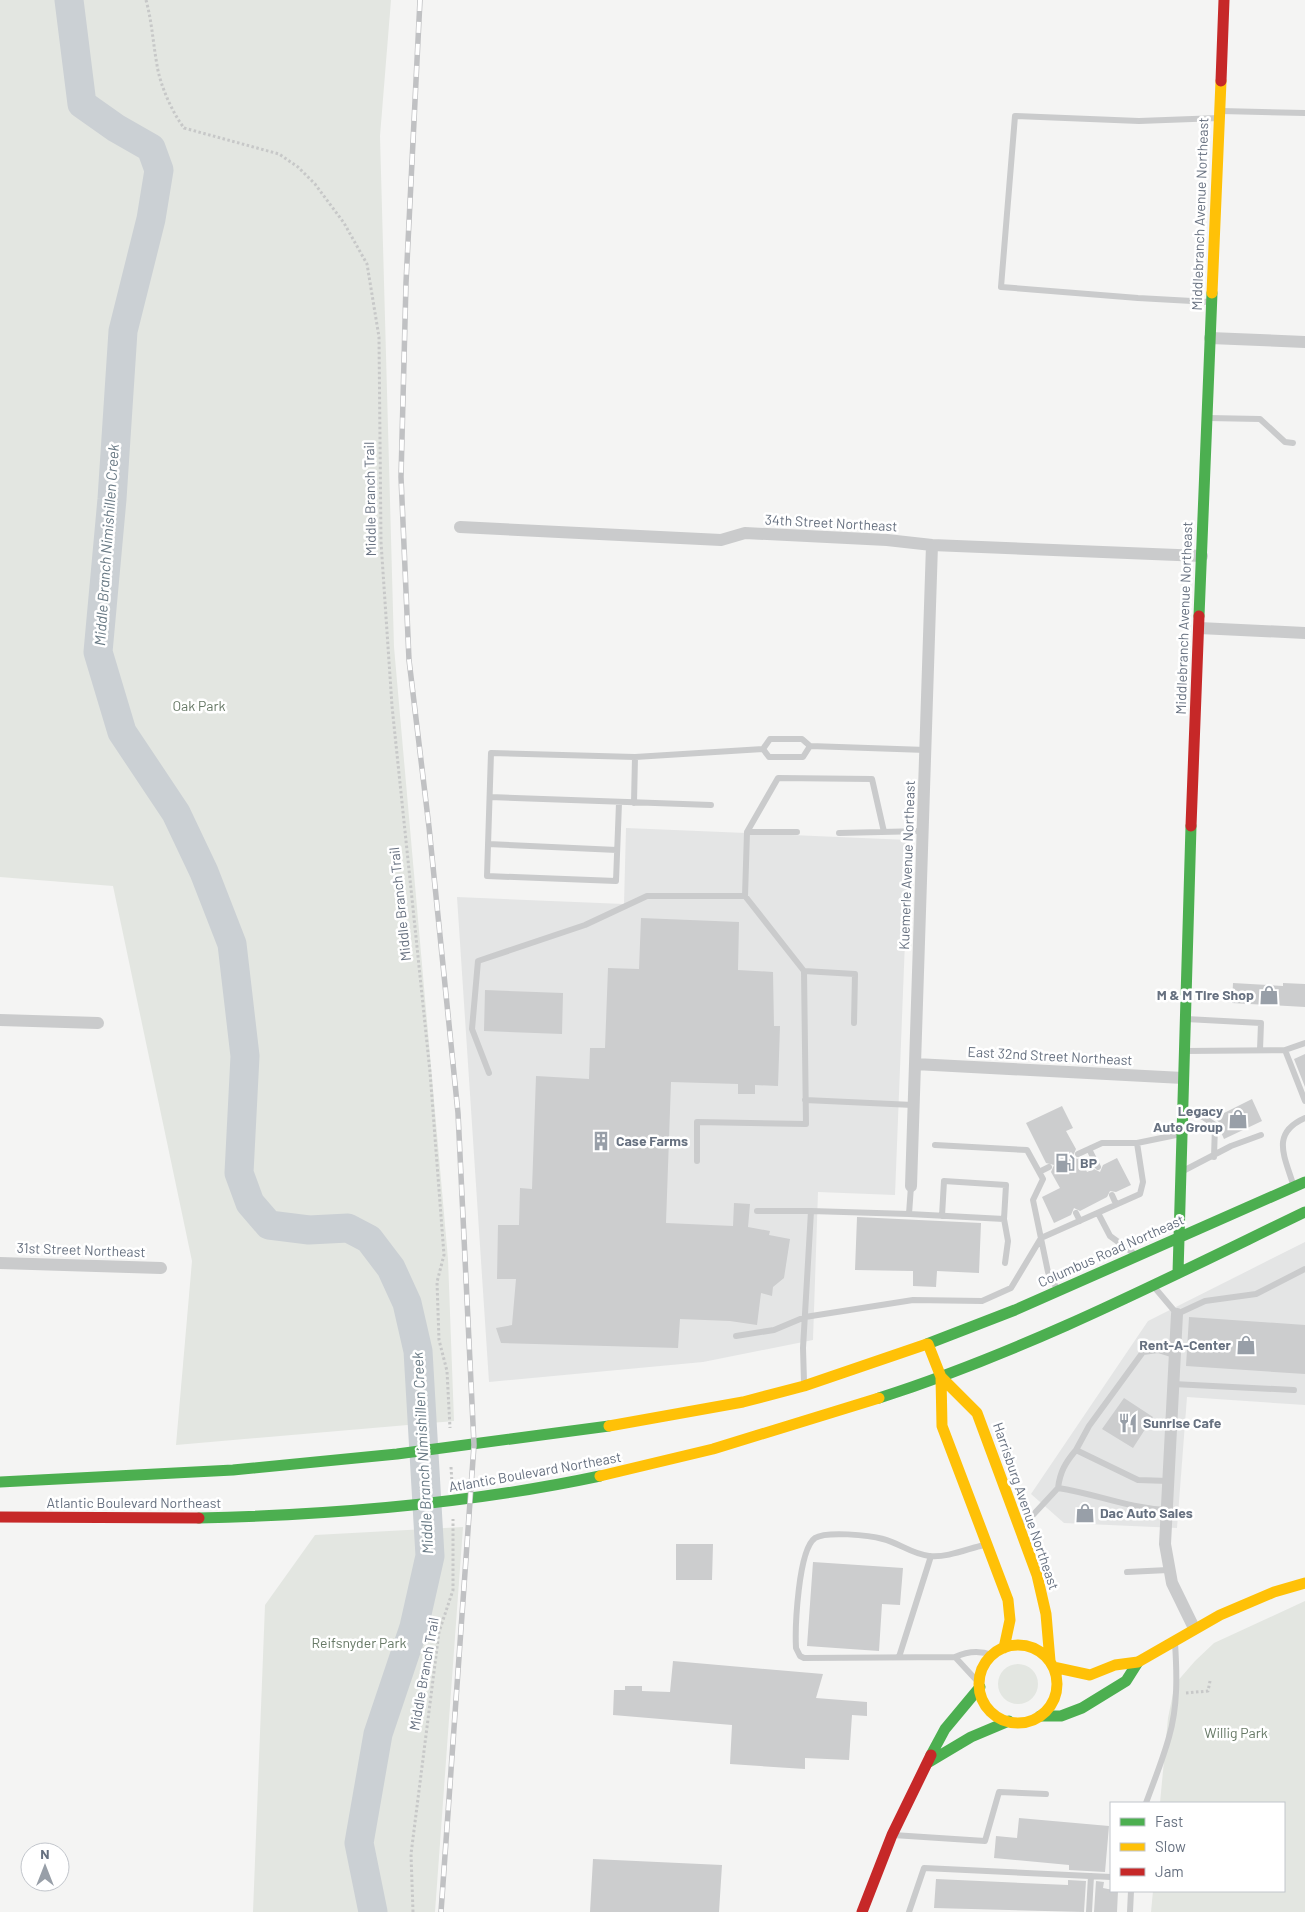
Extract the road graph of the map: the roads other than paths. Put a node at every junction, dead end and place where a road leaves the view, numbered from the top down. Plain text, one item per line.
1 (1224, 0) edge
2 (1305, 113) edge
3 (1219, 115) junction
4 (1212, 302) junction
5 (1210, 338) junction
6 (1305, 342) edge
7 (1207, 418) junction
8 (1293, 443) dead end
9 (460, 527) dead end
10 (932, 545) junction
11 (1202, 556) junction
12 (1199, 628) junction
13 (1305, 633) edge
14 (810, 746) junction
15 (763, 749) junction
16 (926, 750) junction
17 (635, 758) junction
18 (490, 798) junction
19 (619, 803) junction
20 (634, 803) junction
21 (711, 805) dead end
22 (923, 831) junction
23 (747, 832) junction
24 (797, 832) dead end
25 (884, 832) junction
26 (839, 833) dead end
27 (488, 844) junction
28 (617, 850) junction
29 (745, 896) junction
30 (804, 971) junction
31 (1185, 1019) junction
32 (0, 1020) edge
33 (98, 1023) dead end
34 (854, 1023) dead end
35 (1305, 1043) edge
36 (1260, 1050) junction
37 (1285, 1050) junction
38 (1184, 1051) junction
39 (916, 1064) junction
40 (489, 1073) dead end
41 (1183, 1078) junction
42 (806, 1100) junction
43 (1305, 1102) edge
44 (913, 1105) junction
45 (1182, 1112) junction
46 (1305, 1118) edge
47 (1182, 1134) junction
48 (1261, 1135) dead end
49 (1137, 1143) junction
50 (935, 1145) dead end
51 (1089, 1149) junction
52 (1078, 1154) dead end
53 (1214, 1157) junction
54 (697, 1161) dead end
55 (1049, 1167) dead end
56 (1098, 1167) dead end
57 (1039, 1172) junction
58 (1182, 1172) junction
59 (1300, 1185) edge
60 (911, 1186) joint
61 (1112, 1195) dead end
62 (1116, 1204) junction
63 (757, 1211) dead end
64 (811, 1212) junction
65 (1098, 1212) junction
66 (1305, 1212) edge
67 (1076, 1213) dead end
68 (909, 1214) junction
69 (942, 1216) junction
70 (1004, 1220) junction
71 (1080, 1220) junction
72 (1041, 1238) junction
73 (1179, 1238) junction
74 (1137, 1256) junction
75 (0, 1263) edge
76 (1005, 1263) dead end
77 (161, 1268) dead end
78 (1305, 1269) edge
79 (1178, 1272) junction
80 (1152, 1284) junction
81 (1058, 1292) junction
82 (1177, 1314) junction
83 (805, 1317) junction
84 (736, 1336) dead end
85 (928, 1344) junction
86 (1174, 1355) junction
87 (941, 1377) junction
88 (1173, 1384) junction
89 (804, 1386) junction
90 (1294, 1390) dead end
91 (1076, 1450) junction
92 (1168, 1481) junction
93 (0, 1482) edge
94 (1058, 1488) junction
95 (1167, 1510) junction
96 (0, 1517) edge
97 (1019, 1525) junction
98 (988, 1544) junction
99 (931, 1556) junction
100 (1168, 1570) junction
101 (1127, 1572) dead end
102 (1305, 1585) edge
103 (1194, 1628) junction
104 (1175, 1639) junction
105 (1004, 1648) junction
106 (992, 1655) junction
107 (899, 1657) junction
108 (955, 1657) junction
109 (1138, 1662) junction
110 (1052, 1664) junction
111 (980, 1685) junction
112 (1040, 1716) junction
113 (1009, 1721) junction
114 (929, 1762) junction
115 (1046, 1794) dead end
116 (1146, 1802) edge
117 (892, 1835) junction
118 (1090, 1876) junction
119 (1110, 1878) edge
120 (1131, 1892) edge
121 (862, 1912) edge
122 (909, 1912) edge
123 (1089, 1912) edge
124 (1130, 1912) edge

1 - 3 main road, Middlebranch Avenue Northeast
2 - 3 lane
3 - 4 main road, Middlebranch Avenue Northeast
3 - 4 lane
4 - 5 main road, Middlebranch Avenue Northeast
5 - 6 street
5 - 7 main road, Middlebranch Avenue Northeast
7 - 8 lane
7 - 11 main road, Middlebranch Avenue Northeast
9 - 10 street, 34th Street Northeast
10 - 11 street, 34th Street Northeast
10 - 16 street, Kuemerle Avenue Northeast
11 - 12 main road, Middlebranch Avenue Northeast
12 - 13 street
12 - 31 main road, Middlebranch Avenue Northeast
14 - 15 lane
14 - 15 lane
14 - 16 lane
15 - 17 lane
16 - 22 street, Kuemerle Avenue Northeast
17 - 18 lane
17 - 20 lane
18 - 19 lane
18 - 27 lane
19 - 20 lane
19 - 28 lane
20 - 21 lane
22 - 25 lane
22 - 39 street, Kuemerle Avenue Northeast
23 - 24 lane
23 - 25 lane
23 - 29 lane
25 - 26 lane
27 - 28 lane
27 - 28 lane
29 - 30 lane
29 - 40 lane
30 - 34 lane
30 - 42 lane
31 - 36 lane
31 - 38 main road, Middlebranch Avenue Northeast
32 - 33 street
35 - 37 lane
36 - 37 lane
36 - 38 lane
37 - 43 lane
38 - 41 main road, Middlebranch Avenue Northeast
39 - 41 street, East 32nd Street Northeast
39 - 44 street, Kuemerle Avenue Northeast
41 - 45 main road, Middlebranch Avenue Northeast
42 - 44 lane
42 - 54 lane
44 - 60 street, Kuemerle Avenue Northeast
45 - 47 main road, Middlebranch Avenue Northeast
45 - 53 lane
46 - 59 lane
47 - 49 lane
47 - 58 main road, Middlebranch Avenue Northeast
48 - 53 lane
49 - 51 lane
49 - 62 lane
50 - 57 lane
51 - 52 lane
51 - 56 lane
53 - 58 lane
55 - 57 lane
57 - 72 lane
58 - 73 main road, Middlebranch Avenue Northeast
59 - 73 main road, Columbus Road Northeast
60 - 68 lane
61 - 62 lane
62 - 65 lane
63 - 64 lane
64 - 68 lane
64 - 83 lane
65 - 71 lane
65 - 74 lane
66 - 79 main road
67 - 71 lane
68 - 69 lane
69 - 70 lane
69 - 70 lane
70 - 76 lane
71 - 72 lane
72 - 81 lane
72 - 83 lane
73 - 74 main road, Columbus Road Northeast
73 - 79 main road
74 - 81 main road, Columbus Road Northeast
75 - 77 street, 31st Street Northeast
78 - 82 lane
79 - 80 main road
80 - 82 lane
80 - 87 main road
81 - 85 main road, Columbus Road Northeast
82 - 86 street
83 - 84 lane
83 - 89 lane
85 - 87 main road, Harrisburg Avenue Northeast
85 - 89 main road, Atlantic Boulevard Northeast
86 - 88 street
86 - 91 lane
87 - 96 main road, Atlantic Boulevard Northeast
87 - 97 main road, Harrisburg Avenue Northeast
87 - 98 main road, Harrisburg Avenue Northeast
88 - 90 lane
88 - 92 street
89 - 93 main road, Atlantic Boulevard Northeast
91 - 92 lane
91 - 94 lane
92 - 95 street
94 - 95 lane
94 - 97 lane
95 - 100 street
97 - 110 main road, Harrisburg Avenue Northeast
98 - 99 lane
98 - 105 main road, Harrisburg Avenue Northeast
99 - 107 lane
99 - 107 lane
100 - 101 lane
100 - 103 street
102 - 103 main road
103 - 104 main road
104 - 109 main road
104 - 116 lane
105 - 106 main road
105 - 110 main road
106 - 108 lane
106 - 111 main road
107 - 108 lane
108 - 111 lane
109 - 110 main road
109 - 112 main road
110 - 112 main road
111 - 113 main road
111 - 114 main road
112 - 113 main road
113 - 114 main road
114 - 117 main road
115 - 117 lane
117 - 121 main road
118 - 119 lane
118 - 122 lane
118 - 123 lane
120 - 124 lane

